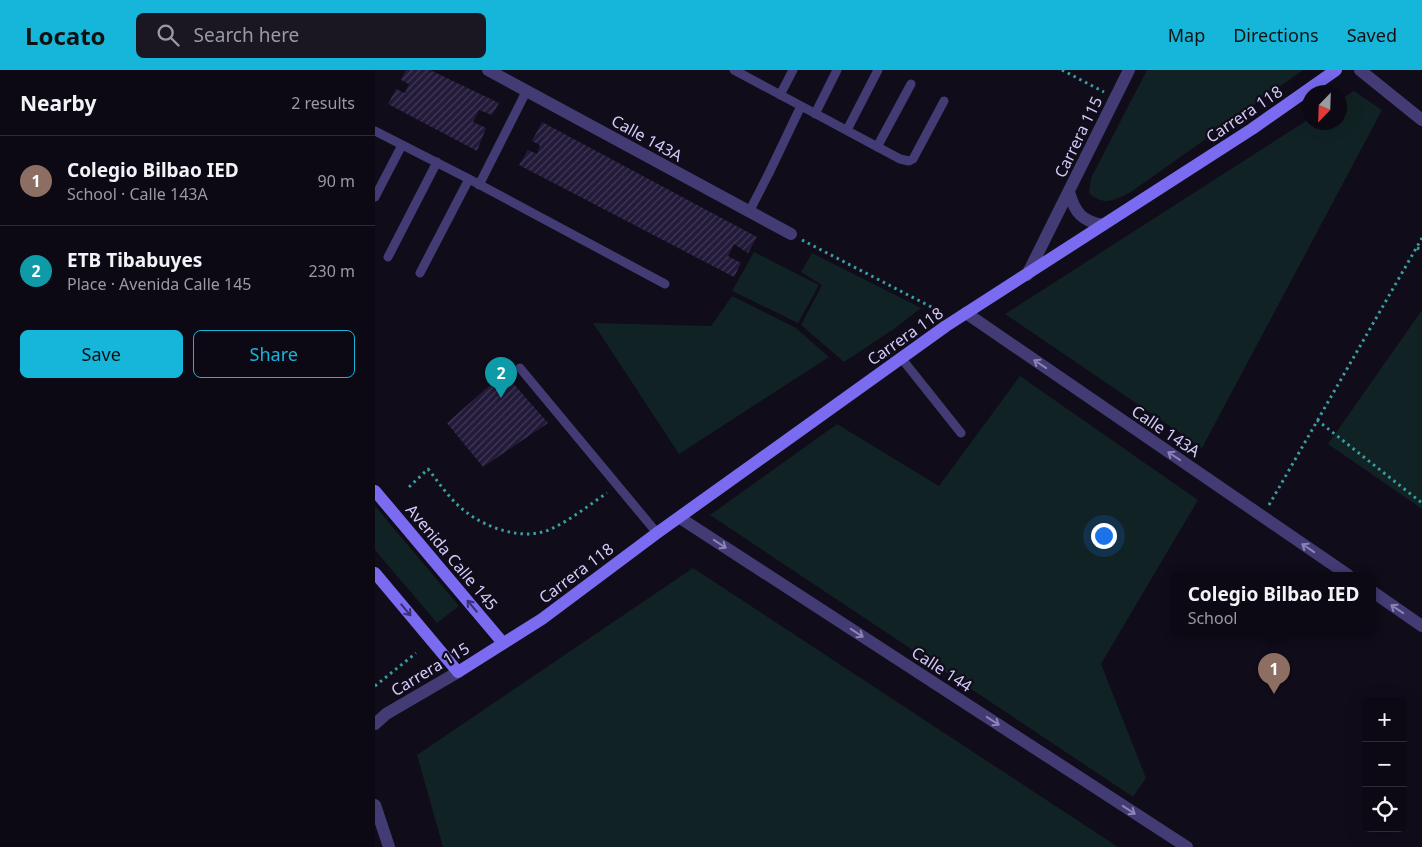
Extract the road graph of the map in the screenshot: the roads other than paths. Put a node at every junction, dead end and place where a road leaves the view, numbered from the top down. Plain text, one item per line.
1 (488, 70) edge
2 (734, 70) edge
3 (793, 70) edge
4 (837, 70) edge
5 (877, 70) edge
6 (1129, 70) edge
7 (1337, 70) edge
8 (1360, 70) edge
9 (751, 74) edge
10 (911, 84) dead end
11 (527, 90) junction
12 (780, 95) junction
13 (944, 101) dead end
14 (801, 106) junction
15 (815, 114) junction
16 (1422, 120) edge
17 (847, 130) junction
18 (375, 131) edge
19 (402, 145) junction
20 (877, 146) junction
21 (437, 162) junction
22 (469, 179) junction
23 (479, 185) junction
24 (1069, 192) junction
25 (375, 197) edge
26 (749, 212) junction
27 (1103, 225) junction
28 (791, 234) road end
29 (387, 257) dead end
30 (420, 273) dead end
31 (1027, 274) junction
32 (665, 284) dead end
33 (961, 317) junction
34 (902, 359) junction
35 (520, 368) dead end
36 (961, 433) dead end
37 (375, 491) edge
38 (680, 518) junction
39 (657, 533) junction
40 (1344, 572) edge
41 (375, 573) edge
42 (1376, 594) edge
43 (1422, 626) edge
44 (503, 643) junction
45 (457, 672) junction
46 (375, 724) edge
47 (375, 805) edge
48 (389, 847) edge
49 (1187, 847) edge

1 - 11 street, Calle 143A
2 - 9 lane
3 - 12 lane
4 - 15 lane
5 - 17 lane
6 - 24 street, Carrera 115
7 - 27 main road, Carrera 118
8 - 16 street
9 - 12 lane
10 - 20 lane
11 - 23 lane
11 - 26 street, Calle 143A
12 - 14 lane
13 - 20 lane
14 - 15 lane
14 - 26 lane
15 - 17 lane
17 - 20 lane
18 - 19 lane
19 - 21 lane
19 - 25 lane
21 - 22 lane
21 - 29 lane
22 - 23 lane
22 - 30 lane
23 - 32 lane
24 - 27 street, Carrera 115
24 - 31 street, Carrera 115
26 - 28 street, Calle 143A
27 - 31 main road, Carrera 118
31 - 33 main road, Carrera 118
33 - 34 main road, Carrera 118
40 -> 33 street, Calle 143A
34 - 36 lane
34 - 38 main road, Carrera 118
35 - 39 lane
44 -> 37 main road, Avenida Calle 145
38 - 39 main road, Carrera 118
38 -> 49 street, Calle 144
39 - 44 main road, Carrera 118
41 -> 45 main road
43 -> 42 street
44 - 45 main road, Carrera 115
45 - 46 street, Carrera 115
47 - 48 street

